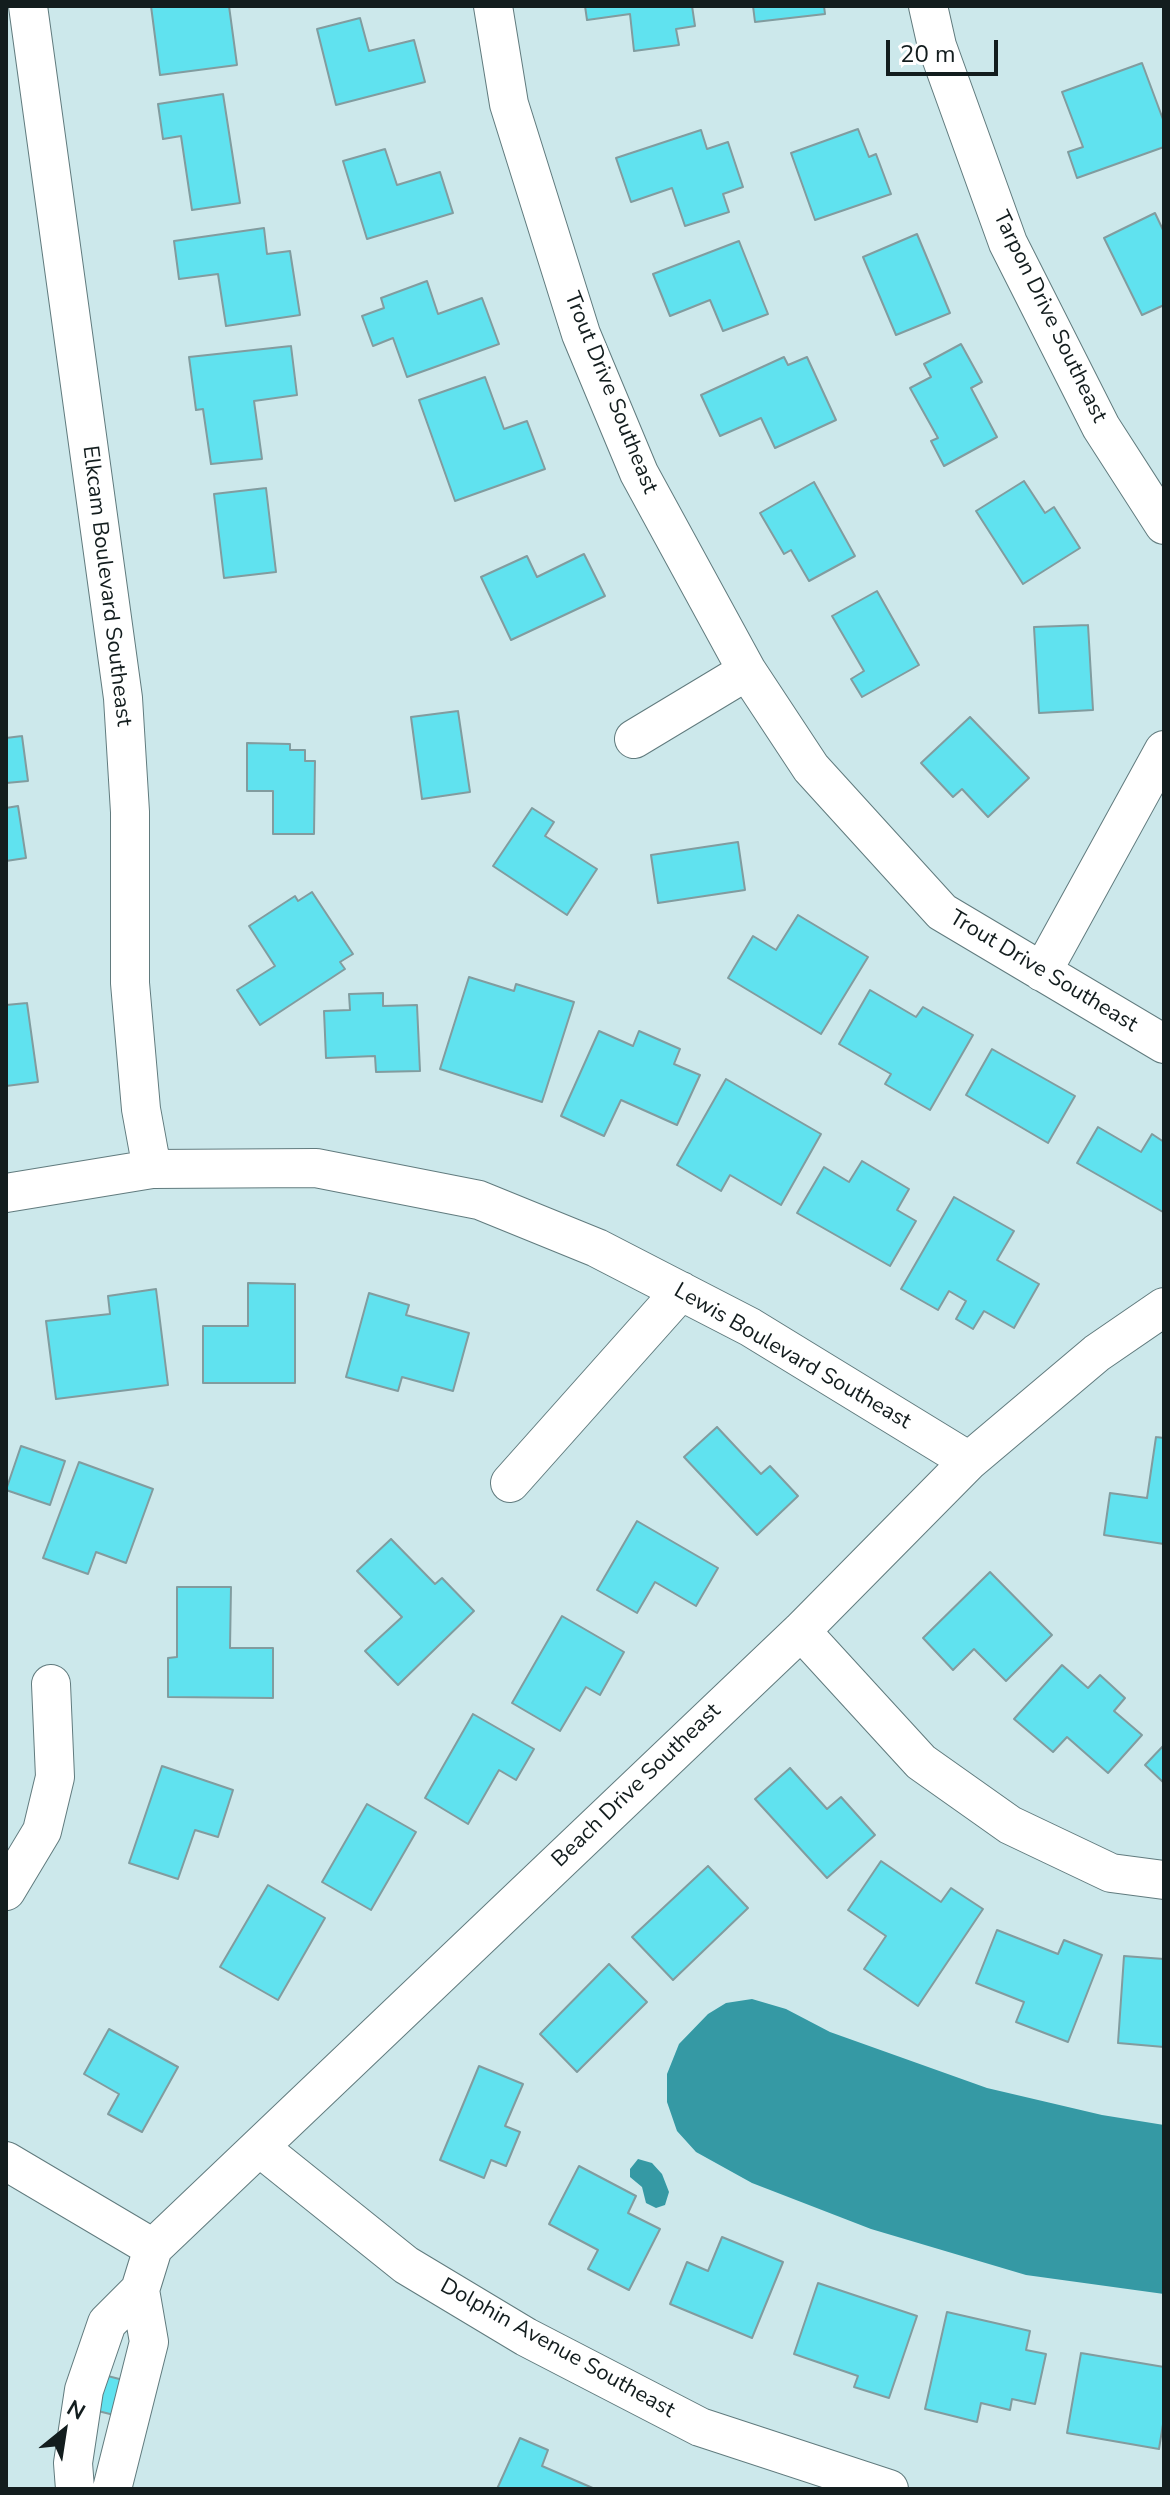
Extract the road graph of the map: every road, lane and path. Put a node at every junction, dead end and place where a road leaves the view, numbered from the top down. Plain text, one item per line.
1 (28, 6) edge
2 (493, 6) edge
3 (928, 6) edge
4 (1164, 525) edge
5 (747, 671) junction
6 (634, 739) dead end
7 (1164, 750) edge
8 (1042, 972) junction
9 (1164, 1044) edge
10 (152, 1169) junction
11 (6, 1193) edge
12 (681, 1291) junction
13 (1164, 1307) edge
14 (969, 1461) junction
15 (510, 1483) dead end
16 (801, 1631) junction
17 (51, 1684) dead end
18 (1164, 1880) edge
19 (6, 1891) edge
20 (259, 2147) junction
21 (6, 2161) edge
22 (153, 2248) junction
23 (140, 2290) junction
24 (77, 2435) junction
25 (123, 2443) junction
26 (75, 2489) edge
27 (112, 2489) edge
28 (889, 2489) edge

1 - 10 street, Elkcam Boulevard Southeast
2 - 5 street, Trout Drive Southeast
3 - 4 street, Tarpon Drive Southeast
5 - 6 street
5 - 8 street, Trout Drive Southeast
7 - 8 street
8 - 9 street, Trout Drive Southeast
10 - 11 street, Lewis Boulevard Southeast
10 - 12 street, Lewis Boulevard Southeast
12 - 14 street, Lewis Boulevard Southeast
12 - 15 street
13 - 14 street, Beach Drive Southeast
14 - 16 street, Beach Drive Southeast
16 - 18 street
16 - 20 street, Beach Drive Southeast
17 - 19 street
20 - 22 street, Beach Drive Southeast
20 - 28 street, Dolphin Avenue Southeast
21 - 22 street
22 - 23 street, Beach Drive Southeast
23 - 24 street, Beach Drive Southeast
23 - 25 street, Beach Drive Southeast
24 - 25 street
24 - 26 street, Beach Drive Southeast
25 - 27 street, Beach Drive Southeast

